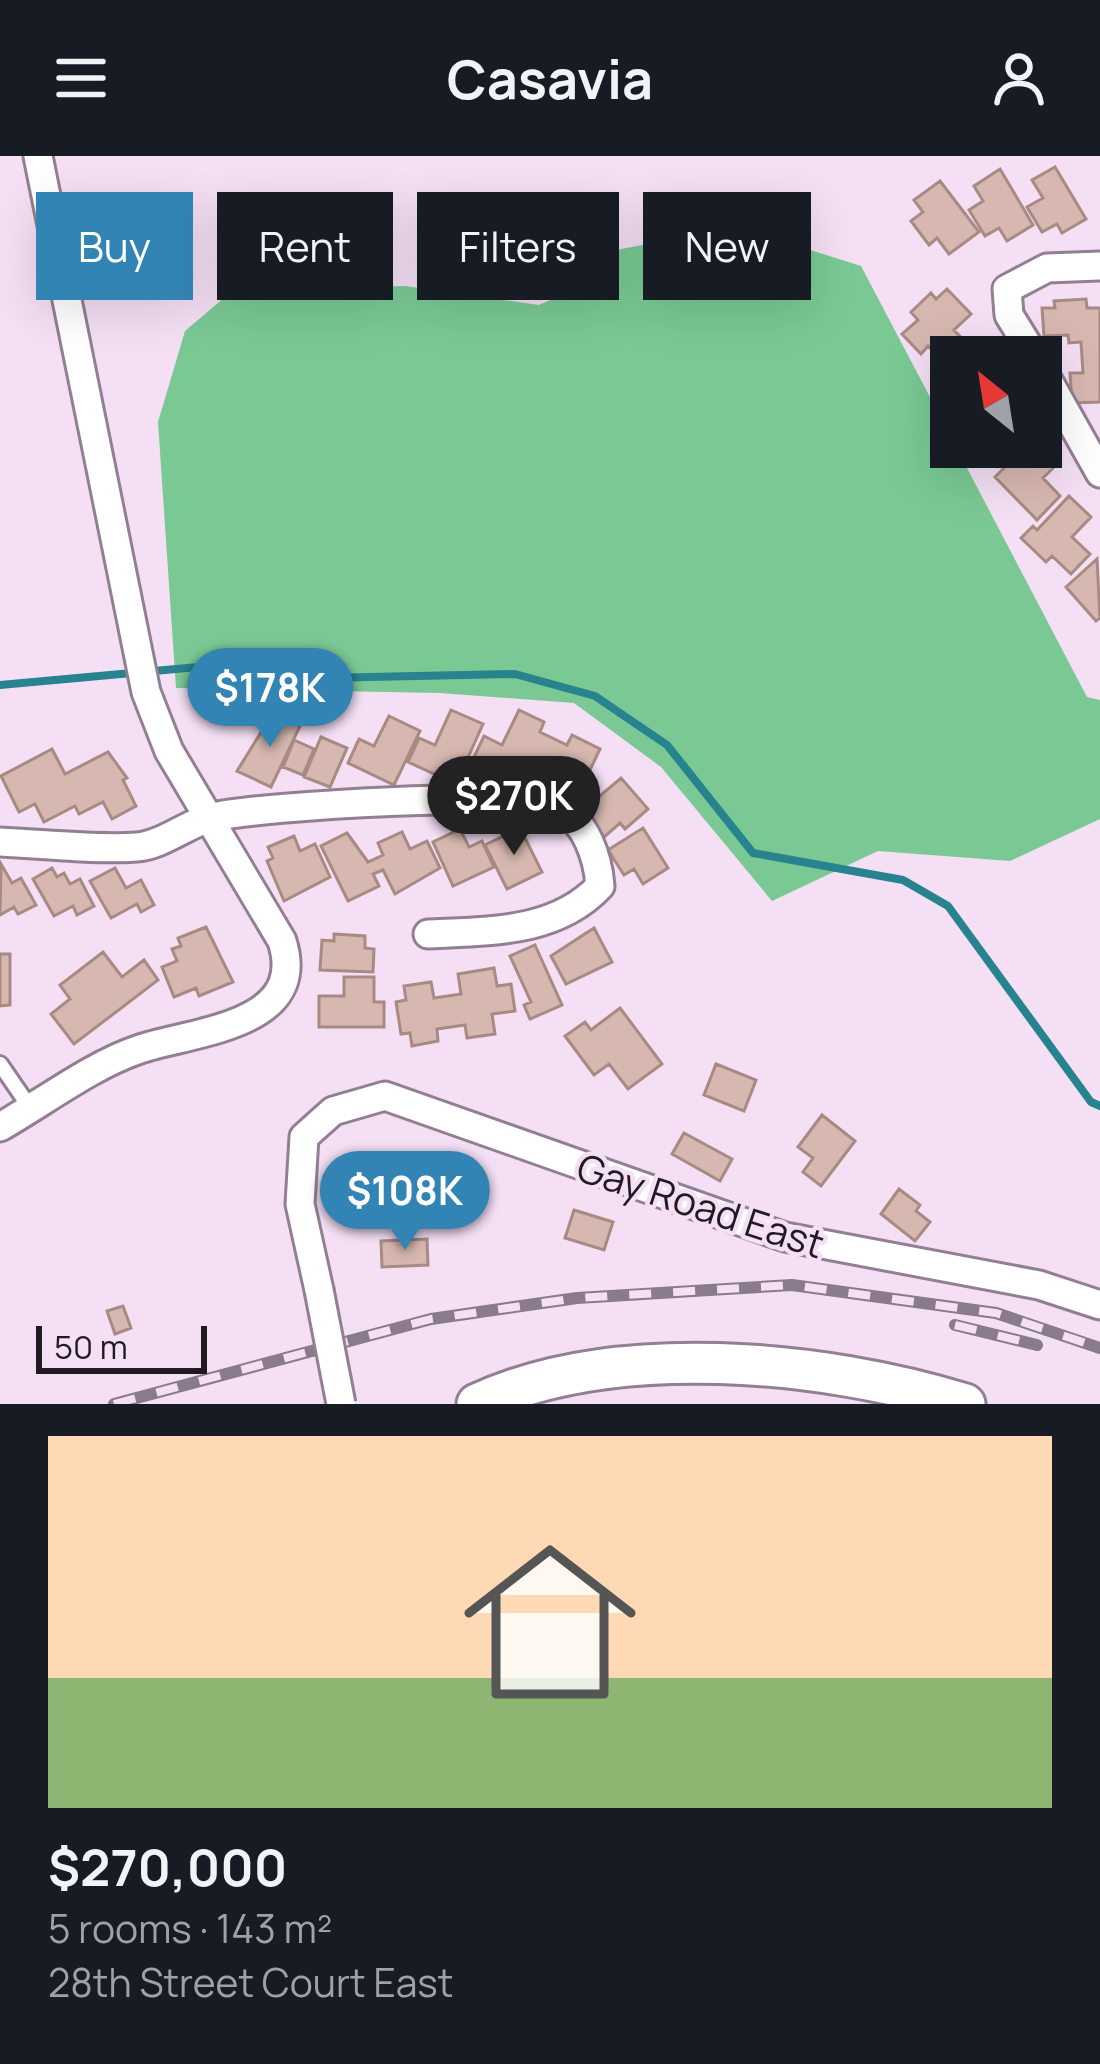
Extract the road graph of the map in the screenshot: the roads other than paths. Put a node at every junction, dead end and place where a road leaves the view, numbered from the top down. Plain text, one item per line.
1 (38, 156) edge
2 (1100, 266) edge
3 (1022, 336) edge
4 (1062, 405) edge
5 (1100, 473) edge
6 (206, 818) junction
7 (0, 842) edge
8 (428, 934) dead end
9 (0, 1064) edge
10 (31, 1109) junction
11 (0, 1127) edge
12 (1100, 1305) edge
13 (908, 1397) edge
14 (341, 1404) edge
15 (476, 1404) edge
16 (965, 1404) edge

1 - 6 street
2 - 3 street
4 - 5 street
6 - 7 street
6 - 8 street
6 - 10 street
9 - 10 lane
10 - 11 street
12 - 14 street, Gay Road East, bridge
13 - 15 main road
13 - 16 main road

